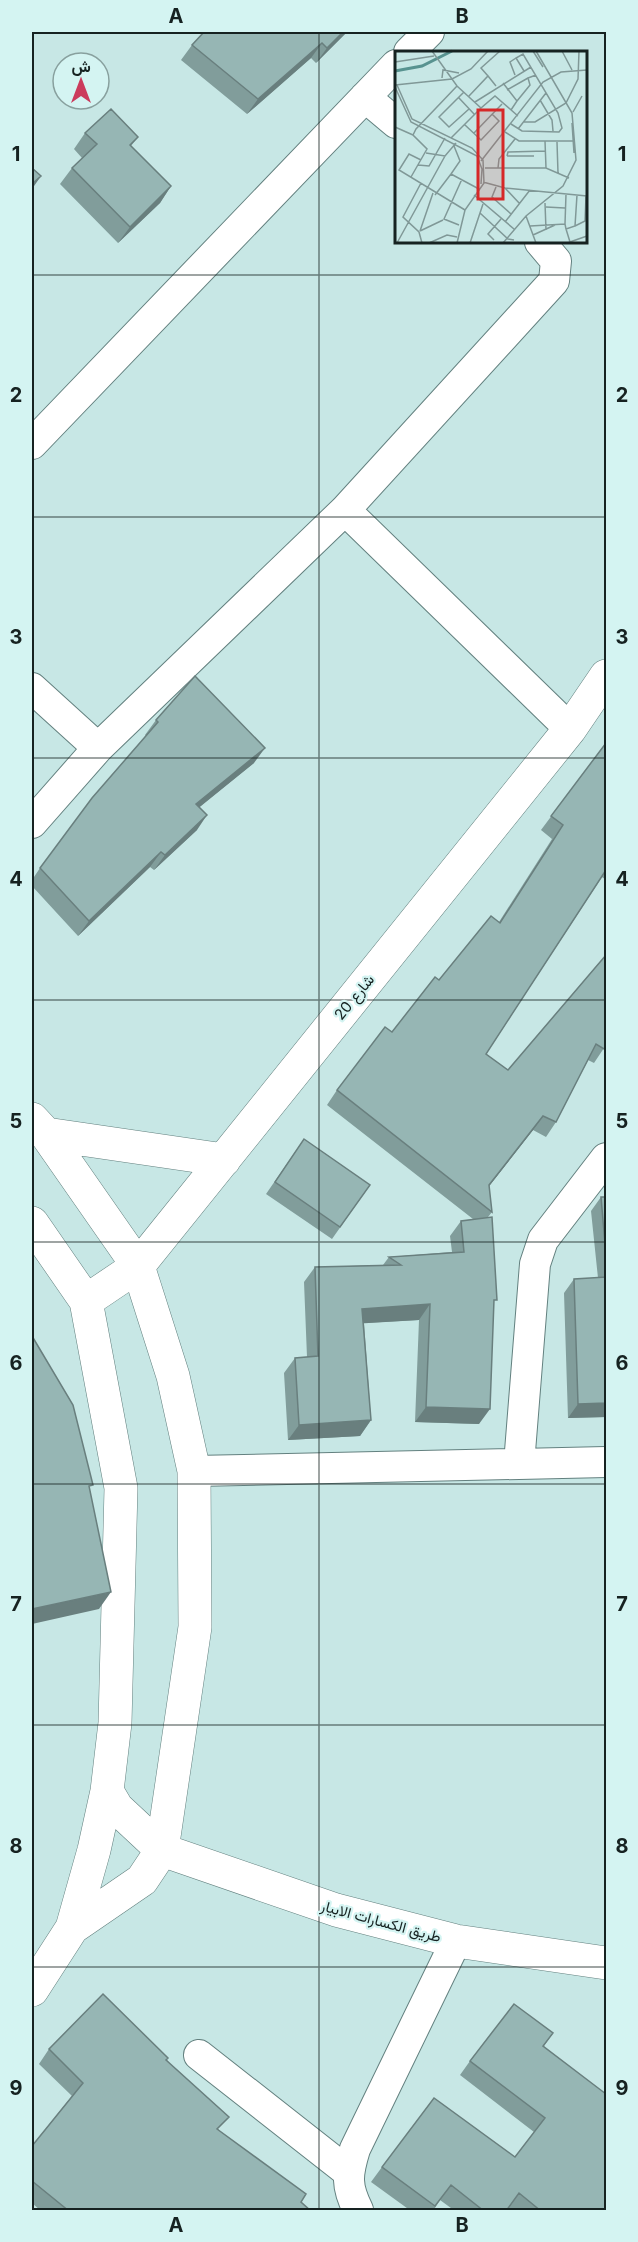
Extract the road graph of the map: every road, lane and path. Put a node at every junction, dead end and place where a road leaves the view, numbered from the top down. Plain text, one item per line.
1 (429, 32) edge
2 (410, 51) edge
3 (395, 66) edge
4 (365, 98) junction
5 (395, 122) edge
6 (541, 243) edge
7 (32, 444) edge
8 (345, 510) junction
9 (606, 676) edge
10 (32, 688) edge
11 (570, 729) junction
12 (98, 748) junction
13 (32, 822) edge
14 (39, 1127) edge
15 (606, 1158) edge
16 (224, 1160) junction
17 (32, 1223) edge
18 (138, 1266) junction
19 (86, 1301) junction
20 (606, 1462) edge
21 (519, 1464) junction
22 (194, 1471) junction
23 (107, 1791) junction
24 (162, 1850) junction
25 (72, 1928) junction
26 (456, 1941) junction
27 (606, 1964) edge
28 (32, 1988) edge
29 (199, 2055) dead end
30 (348, 2172) junction
31 (358, 2211) edge

1 - 2 street
3 - 4 street
4 - 5 street
4 - 7 street
6 - 8 street
8 - 11 street
8 - 12 street
9 - 11 street, شارع 20
10 - 12 street
11 - 16 street, شارع 20
12 - 13 street
14 - 16 street
14 - 18 street
15 - 21 street
16 - 18 street, شارع 20
17 - 19 street
18 - 19 street, شارع 20
18 - 22 street
19 - 23 street
20 - 21 street
21 - 22 street
22 - 24 street
23 - 24 street
23 - 25 street
24 - 25 street
24 - 26 street, طريق الكسارات الابيار
25 - 28 street
26 - 27 street, طريق الكسارات الابيار
26 - 30 street
29 - 30 street
30 - 31 street

